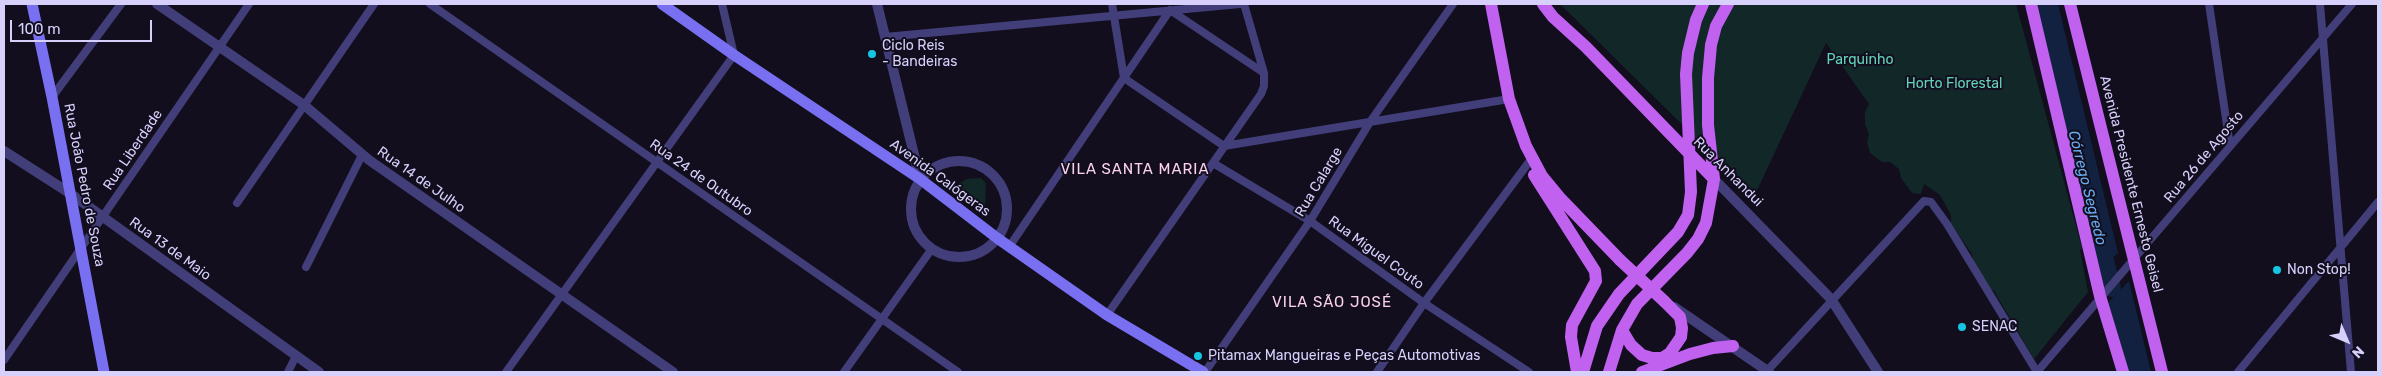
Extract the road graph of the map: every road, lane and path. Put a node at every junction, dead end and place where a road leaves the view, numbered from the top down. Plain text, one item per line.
1 (32, 4) edge
2 (121, 4) edge
3 (157, 4) edge
4 (249, 4) edge
5 (374, 4) edge
6 (430, 4) edge
7 (662, 4) edge
8 (722, 4) edge
9 (877, 4) edge
10 (1112, 4) edge
11 (1242, 4) edge
12 (1453, 4) edge
13 (1491, 4) edge
14 (1543, 4) edge
15 (1703, 4) edge
16 (1728, 4) edge
17 (2031, 4) edge
18 (2070, 4) edge
19 (2209, 4) edge
20 (2320, 4) edge
21 (2352, 4) edge
22 (1170, 10) junction
23 (1115, 17) junction
24 (885, 37) junction
25 (2322, 38) junction
26 (219, 47) junction
27 (734, 55) junction
28 (1264, 73) junction
29 (1124, 78) junction
30 (52, 97) junction
31 (1509, 99) junction
32 (304, 105) junction
33 (1370, 122) junction
34 (1224, 146) junction
35 (2230, 146) junction
36 (4, 151) edge
37 (1688, 154) junction
38 (362, 155) junction
39 (1530, 160) junction
40 (657, 162) junction
41 (1212, 164) junction
42 (920, 179) junction
43 (1714, 179) junction
44 (71, 194) junction
45 (2378, 202) edge
46 (237, 203) dead end
47 (103, 218) junction
48 (1310, 221) junction
49 (997, 238) junction
50 (1009, 247) junction
51 (2341, 249) junction
52 (931, 250) junction
53 (81, 251) junction
54 (2134, 260) junction
55 (306, 267) dead end
56 (561, 294) junction
57 (2102, 294) junction
58 (1831, 299) junction
59 (1664, 301) junction
60 (1424, 302) junction
61 (1107, 315) junction
62 (882, 319) junction
63 (1622, 330) junction
64 (1733, 346) junction
65 (296, 356) junction
66 (4, 360) edge
67 (1525, 371) edge
68 (104, 372) edge
69 (288, 372) edge
70 (319, 372) edge
71 (506, 372) edge
72 (674, 372) edge
73 (844, 372) edge
74 (958, 372) edge
75 (1204, 372) edge
76 (1377, 372) edge
77 (1577, 372) edge
78 (1583, 372) edge
79 (1609, 372) edge
80 (1642, 372) edge
81 (1767, 372) edge
82 (1878, 372) edge
83 (2037, 372) edge
84 (2123, 372) edge
85 (2162, 372) edge
86 (2238, 372) edge
87 (2351, 372) edge

1 - 30 main road, Rua João Pedro de Souza
2 - 30 street
3 - 26 street, Rua 14 de Julho
4 - 26 street, Rua Liberdade
5 - 32 street
6 - 40 street, Rua 24 de Outubro
7 - 27 main road, Avenida Calógeras
8 - 27 street
9 - 24 street
10 - 23 street
11 - 22 street
11 - 28 street
12 - 33 street, Rua Calarge
13 - 31 main road
14 - 37 main road, Rua Anhandui
15 - 37 main road
16 - 43 main road
17 - 57 main road
18 - 54 main road, Avenida Presidente Ernesto Geisel
19 - 35 street
20 - 25 street
21 - 25 street, Rua 26 de Agosto
22 - 23 street
22 - 28 street
22 - 29 street
23 - 24 street
23 - 29 street
24 - 42 street
25 - 35 street, Rua 26 de Agosto
25 - 51 street
26 - 32 street, Rua 14 de Julho
26 - 47 street, Rua Liberdade
27 - 40 street
27 - 42 main road, Avenida Calógeras
28 - 34 street
29 - 34 street
29 - 50 street
30 - 44 main road, Rua João Pedro de Souza
31 - 33 street
31 - 39 main road
32 - 38 street, Rua 14 de Julho
32 - 46 street
33 - 34 street
33 - 48 street, Rua Calarge
34 - 41 street
35 - 54 street, Rua 26 de Agosto
36 - 44 street, Rua 13 de Maio
37 - 43 main road, Rua Anhandui
37 - 78 main road
38 - 55 street
38 - 56 street, Rua 14 de Julho
39 - 59 main road, bridge
39 - 60 street
39 - 77 main road
40 - 56 street
40 - 62 street, Rua 24 de Outubro
41 - 48 street, Rua Miguel Couto
41 - 61 street
42 - 49 main road, Avenida Calógeras
42 - 49 street
42 - 52 street
43 - 58 street, Rua Anhandui
43 - 63 main road
44 - 47 street, Rua 13 de Maio
44 - 53 main road, Rua João Pedro de Souza
45 - 51 street
47 - 53 street, Rua Liberdade
47 - 65 street, Rua 13 de Maio
48 - 60 street, Rua Miguel Couto
48 - 75 street, Rua Calarge
49 - 50 main road, Avenida Calógeras
49 - 52 street
50 - 61 main road, Avenida Calógeras
51 - 86 street
51 - 87 street
52 - 62 street
53 - 66 street, Rua Liberdade
53 - 68 main road, Rua João Pedro de Souza
54 - 57 street, Rua 26 de Agosto
54 - 85 main road, Avenida Presidente Ernesto Geisel
56 - 71 street
56 - 72 street, Rua 14 de Julho
57 - 83 street, Rua 26 de Agosto
57 - 84 main road
58 - 81 street
58 - 82 street, Rua Anhandui
58 - 83 street
59 - 63 main road
59 - 64 street
60 - 67 street, Rua Miguel Couto
60 - 76 street
61 - 75 main road, Avenida Calógeras
62 - 73 street
62 - 74 street, Rua 24 de Outubro
63 - 79 main road
64 - 80 main road
64 - 81 street
65 - 69 street
65 - 70 street, Rua 13 de Maio

